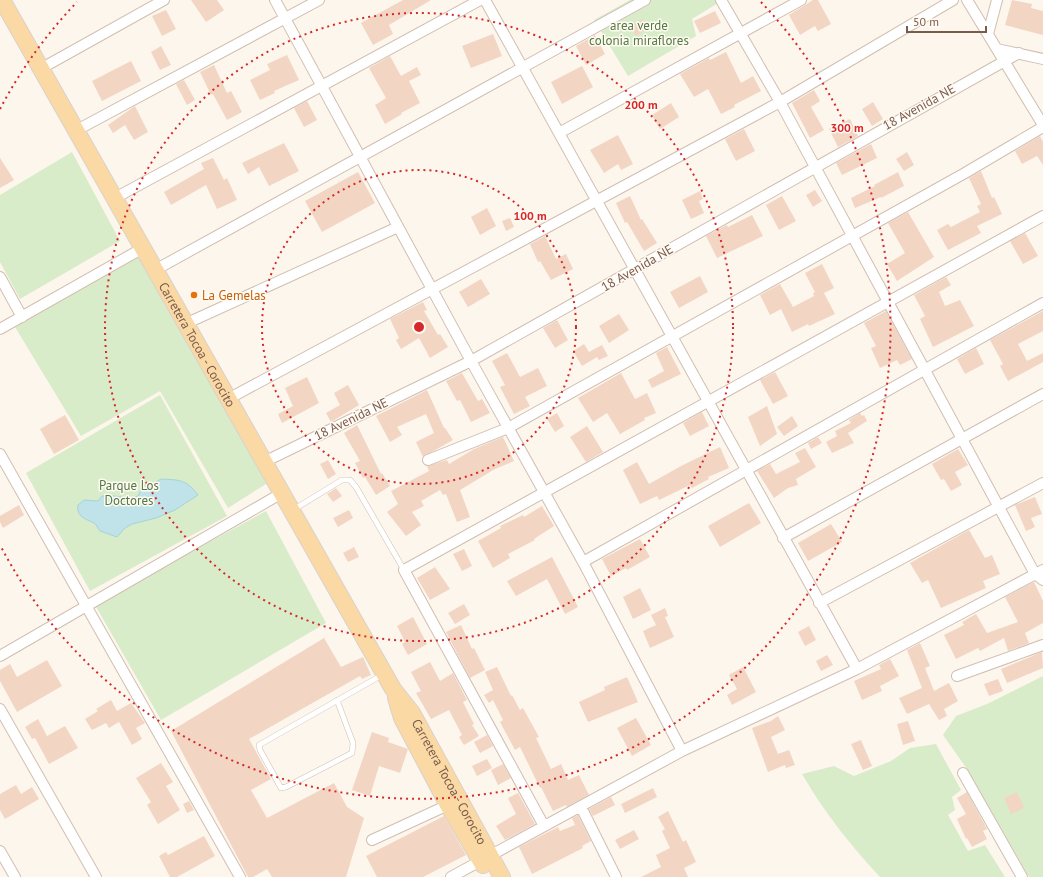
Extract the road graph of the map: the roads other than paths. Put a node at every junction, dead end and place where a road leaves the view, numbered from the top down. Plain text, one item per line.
1 (3, 0) edge
2 (164, 0) edge
3 (274, 0) edge
4 (319, 0) edge
5 (480, 0) edge
6 (485, 0) edge
7 (645, 0) edge
8 (721, 0) edge
9 (801, 0) edge
10 (954, 0) edge
11 (967, 0) edge
12 (998, 0) edge
13 (285, 18) junction
14 (740, 33) junction
15 (988, 34) junction
16 (997, 49) junction
17 (1019, 53) junction
18 (1043, 59) edge
19 (1004, 60) junction
20 (522, 67) junction
21 (42, 68) junction
22 (321, 87) junction
23 (780, 102) junction
24 (1043, 126) edge
25 (77, 130) junction
26 (559, 133) junction
27 (359, 157) junction
28 (815, 166) junction
29 (115, 198) junction
30 (596, 201) junction
31 (1043, 216) edge
32 (398, 227) junction
33 (852, 234) junction
34 (142, 248) junction
35 (635, 269) junction
36 (155, 270) junction
37 (0, 277) edge
38 (432, 289) junction
39 (888, 302) junction
40 (1043, 303) edge
41 (22, 317) junction
42 (186, 324) junction
43 (0, 329) edge
44 (671, 335) junction
45 (471, 361) junction
46 (925, 370) junction
47 (1043, 394) edge
48 (228, 399) junction
49 (708, 402) junction
50 (508, 428) junction
51 (963, 438) junction
52 (0, 454) edge
53 (428, 460) dead end
54 (264, 462) junction
55 (746, 470) junction
56 (1043, 483) edge
57 (282, 493) junction
58 (544, 493) junction
59 (999, 506) junction
60 (292, 511) junction
61 (783, 538) junction
62 (583, 562) junction
63 (404, 570) junction
64 (1040, 574) edge
65 (819, 603) junction
66 (86, 607) junction
67 (1043, 645) edge
68 (0, 656) edge
69 (857, 669) junction
70 (384, 673) junction
71 (956, 676) dead end
72 (393, 689) junction
73 (337, 700) junction
74 (0, 709) edge
75 (682, 752) junction
76 (962, 773) dead end
77 (448, 805) junction
78 (581, 807) junction
79 (544, 826) junction
80 (372, 840) dead end
81 (0, 851) edge
82 (485, 860) junction
83 (15, 877) edge
84 (96, 877) edge
85 (240, 877) edge
86 (451, 877) edge
87 (489, 877) edge
88 (502, 877) edge
89 (616, 877) edge
90 (1022, 877) edge

1 - 21 main road, Carretera Tocoa - Corocito
2 - 21 street
3 - 13 street
4 - 13 street
5 - 22 street
6 - 20 street
7 - 20 street
8 - 14 street
9 - 14 street
10 - 23 street
11 - 15 street
12 - 15 street
13 - 22 street
13 - 25 street
14 - 23 street
14 - 26 street
15 - 16 street
16 - 17 street
16 - 19 street
17 - 18 street
17 - 19 street, 18 Avenida NE
19 - 24 street
19 - 28 street, 18 Avenida NE
20 - 26 street
20 - 27 street
21 - 25 main road, Carretera Tocoa - Corocito
22 - 27 street
22 - 29 street
23 - 28 street
23 - 30 street
24 - 33 street
25 - 29 main road, Carretera Tocoa - Corocito
26 - 30 street
27 - 32 street
27 - 36 street
28 - 33 street
28 - 35 street, 18 Avenida NE
29 - 34 main road, Carretera Tocoa - Corocito
30 - 35 street
30 - 38 street
31 - 39 street
32 - 38 street
32 - 42 street
33 - 39 street
33 - 44 street
34 - 36 main road, Carretera Tocoa - Corocito
34 - 41 street
35 - 44 street
35 - 45 street, 18 Avenida NE
36 - 42 main road, Carretera Tocoa - Corocito
37 - 41 street
38 - 45 street
38 - 48 street
39 - 46 street
39 - 49 street
40 - 46 street
41 - 43 street
42 - 48 main road, Carretera Tocoa - Corocito
44 - 49 street
44 - 50 street
45 - 50 street
45 - 54 street, 18 Avenida NE
46 - 51 street
46 - 55 street
47 - 51 street
48 - 54 main road, Carretera Tocoa - Corocito
49 - 55 street
49 - 58 street
50 - 53 street
50 - 58 street
51 - 59 street
51 - 61 street
52 - 66 street
54 - 57 main road, Carretera Tocoa - Corocito
55 - 61 street
55 - 62 street
56 - 59 street
57 - 60 main road, Carretera Tocoa - Corocito
57 - 66 street
58 - 62 street
58 - 63 street
59 - 64 street
59 - 65 street
60 - 63 lane
60 - 70 main road, Carretera Tocoa - Corocito
61 - 65 street
62 - 75 street
63 - 79 street
64 - 69 street
65 - 69 street
66 - 68 street
66 - 85 street
67 - 71 street
69 - 75 street
70 - 72 main road, Carretera Tocoa - Corocito
70 - 73 lane
72 - 77 main road, Carretera Tocoa - Corocito
72 - 82 main road, Carretera Tocoa - Corocito
73 - 73 lane
74 - 84 street
75 - 78 street
76 - 90 street
77 - 80 street
77 - 82 main road, Carretera Tocoa - Corocito
78 - 79 street
78 - 89 street
79 - 82 street
81 - 83 street
82 - 86 street
82 - 87 main road, Carretera Tocoa - Corocito
82 - 88 main road, Carretera Tocoa - Corocito

